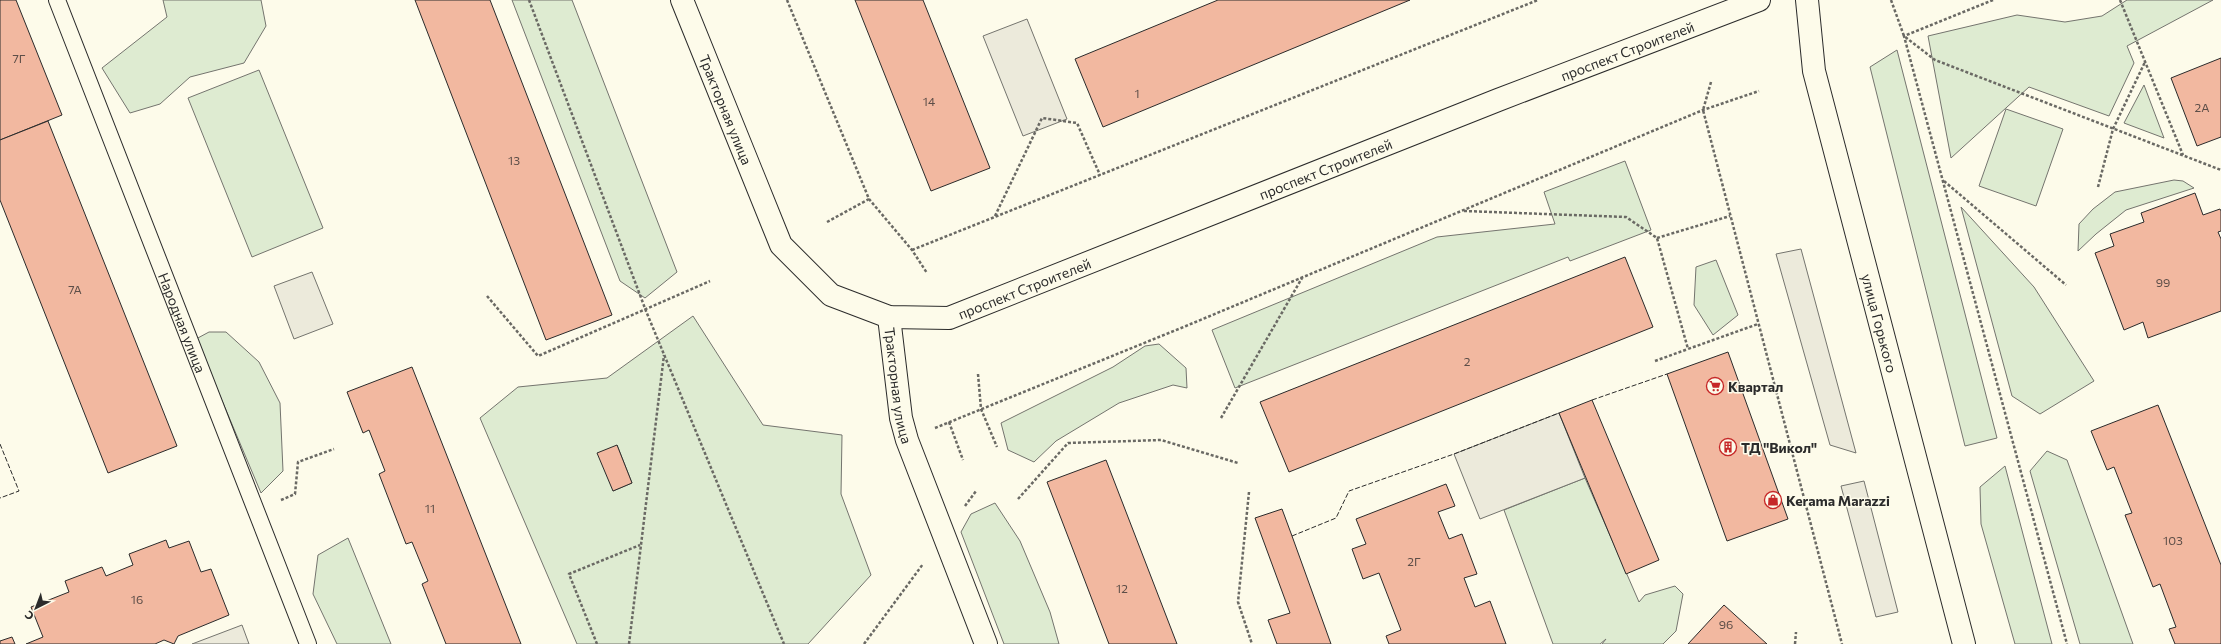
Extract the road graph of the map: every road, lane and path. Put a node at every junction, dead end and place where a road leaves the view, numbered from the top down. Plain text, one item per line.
1 (57, 0) edge
2 (529, 0) edge
3 (682, 0) edge
4 (787, 0) edge
5 (1538, 0) edge
6 (1759, 0) edge
7 (1807, 0) edge
8 (1891, 0) edge
9 (1993, 0) edge
10 (2120, 0) edge
11 (1904, 36) junction
12 (2145, 62) junction
13 (1711, 82) dead end
14 (1760, 91) dead end
15 (1703, 110) junction
16 (2113, 128) junction
17 (2183, 155) junction
18 (2221, 170) edge
19 (1100, 175) junction
20 (1943, 181) junction
21 (2098, 187) dead end
22 (869, 199) junction
23 (1462, 211) junction
24 (995, 216) junction
25 (1730, 216) junction
26 (827, 222) dead end
27 (1657, 238) junction
28 (912, 250) junction
29 (927, 273) dead end
30 (1302, 278) junction
31 (710, 281) dead end
32 (2066, 285) dead end
33 (487, 296) dead end
34 (646, 311) junction
35 (888, 317) junction
36 (1758, 324) junction
37 (1688, 349) junction
38 (664, 355) junction
39 (1655, 361) dead end
40 (978, 374) dead end
41 (981, 409) junction
42 (1221, 418) dead end
43 (949, 422) junction
44 (907, 440) junction
45 (997, 447) dead end
46 (334, 449) dead end
47 (963, 460) dead end
48 (1238, 463) dead end
49 (976, 491) dead end
50 (1249, 492) dead end
51 (1018, 499) dead end
52 (257, 510) junction
53 (944, 536) junction
54 (640, 544) junction
55 (1796, 632) dead end
56 (308, 644) edge
57 (597, 644) edge
58 (629, 644) edge
59 (784, 644) edge
60 (864, 644) edge
61 (986, 644) edge
62 (1252, 644) edge
63 (1795, 644) edge
64 (1842, 644) edge
65 (1964, 644) edge
66 (2067, 644) edge

1 - 52 lane, Народная улица
2 - 34 path
3 - 35 main road, Тракторная улица
4 - 22 path
5 - 19 path
6 - 35 main road, проспект Строителей
7 - 65 main road, улица Горького
8 - 11 path
9 - 11 path
10 - 12 path
11 - 16 path
11 - 20 path
12 - 16 path
12 - 17 path
13 - 15 path
14 - 15 path
15 - 23 path
15 - 25 path
16 - 17 path
16 - 21 path
17 - 18 path
19 - 24 path
19 - 24 path
20 - 32 path
20 - 66 path
22 - 26 path
22 - 28 path
23 - 27 path
23 - 30 path
24 - 28 path
25 - 27 path
25 - 36 path
27 - 37 path
28 - 29 path
30 - 41 path
30 - 42 path
31 - 34 path
33 - 34 path
34 - 38 path
35 - 44 main road, Тракторная улица
36 - 37 path
36 - 64 path
37 - 39 path
38 - 54 path
38 - 59 path
40 - 41 path
41 - 43 path
41 - 45 path
43 - 44 path
43 - 47 path
44 - 53 main road, Тракторная улица
46 - 52 path
48 - 51 path
49 - 53 path
50 - 62 path
52 - 56 lane, Народная улица
53 - 60 path
53 - 61 main road, Тракторная улица
54 - 57 path
54 - 58 path
55 - 63 path

